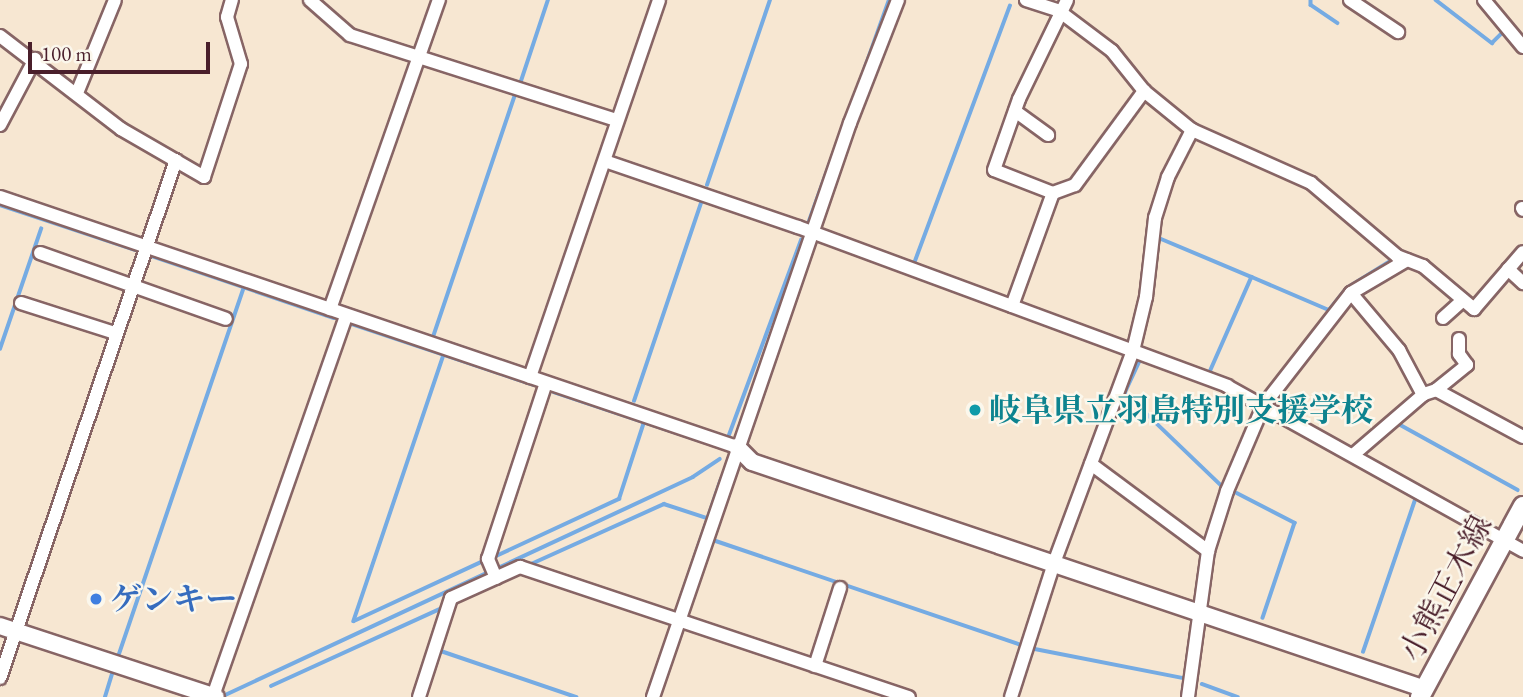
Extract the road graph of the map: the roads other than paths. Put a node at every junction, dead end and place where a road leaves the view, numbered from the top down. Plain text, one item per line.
1 (232, 0) edge
2 (310, 0) edge
3 (439, 0) edge
4 (659, 0) edge
5 (898, 0) edge
6 (1026, 0) edge
7 (1350, 0) edge
8 (1484, 0) edge
9 (111, 1) edge
10 (1063, 6) edge
11 (1398, 32) dead end
12 (0, 36) edge
13 (1523, 47) edge
14 (418, 54) junction
15 (35, 59) junction
16 (1144, 91) junction
17 (77, 93) junction
18 (1015, 111) junction
19 (617, 120) junction
20 (0, 125) edge
21 (1192, 130) junction
22 (1048, 135) dead end
23 (176, 160) junction
24 (604, 161) junction
25 (1053, 193) junction
26 (0, 197) edge
27 (814, 234) junction
28 (145, 247) junction
29 (40, 253) dead end
30 (1523, 253) edge
31 (1407, 260) junction
32 (1508, 269) junction
33 (1523, 283) edge
34 (132, 286) junction
35 (1351, 293) junction
36 (1463, 300) junction
37 (21, 303) dead end
38 (1012, 306) junction
39 (330, 309) junction
40 (346, 317) junction
41 (226, 318) dead end
42 (1443, 318) dead end
43 (115, 333) junction
44 (1459, 339) dead end
45 (1133, 351) junction
46 (530, 377) junction
47 (546, 383) junction
48 (1436, 390) junction
49 (1423, 396) junction
50 (1263, 406) junction
51 (1523, 437) edge
52 (737, 447) junction
53 (1353, 455) junction
54 (1091, 464) junction
55 (1523, 506) edge
56 (1504, 541) junction
57 (1208, 551) junction
58 (1523, 551) edge
59 (1054, 563) junction
60 (493, 572) junction
61 (840, 588) dead end
62 (1203, 614) junction
63 (678, 620) junction
64 (0, 626) edge
65 (16, 631) junction
66 (815, 666) junction
67 (0, 678) edge
68 (1423, 693) edge
69 (214, 696) edge
70 (419, 697) edge
71 (653, 697) edge
72 (909, 697) edge
73 (1011, 697) edge
74 (1188, 697) edge

1 - 23 street
2 - 14 street
3 - 14 street
4 - 19 street
5 - 27 street
6 - 10 street
7 - 11 street
8 - 13 street
9 - 17 street
10 - 16 street
10 - 18 street
12 - 15 street
14 - 19 street
14 - 39 street
15 - 17 street
15 - 20 street
16 - 21 street
16 - 25 street
17 - 23 street
18 - 22 street
18 - 25 street
19 - 24 street
21 - 31 street
21 - 45 street
23 - 28 street
24 - 27 street
24 - 46 street
25 - 38 street
26 - 28 street
27 - 38 street
27 - 52 street
28 - 34 street
28 - 39 street
29 - 34 street
30 - 32 street
31 - 35 street
31 - 36 street
32 - 33 street
32 - 36 street
34 - 41 street
34 - 43 street
35 - 49 street
35 - 50 street
36 - 42 street
37 - 43 street
38 - 45 street
39 - 40 street
40 - 46 street
40 - 69 street
43 - 65 street
44 - 48 street
45 - 50 street
45 - 54 street
46 - 47 street
47 - 52 street
47 - 60 street
48 - 49 street
48 - 51 street
49 - 53 street
50 - 53 street
50 - 57 street
52 - 59 street
52 - 63 street
53 - 56 street
54 - 57 street
54 - 59 street
55 - 56 main road, 小熊正木線
56 - 58 street
56 - 68 main road, 小熊正木線
57 - 62 street
59 - 62 street
59 - 73 street
60 - 63 street
60 - 70 street
61 - 66 street
62 - 68 street
62 - 74 street
63 - 66 street
63 - 71 street
64 - 65 street
65 - 67 street
65 - 69 street
66 - 72 street

